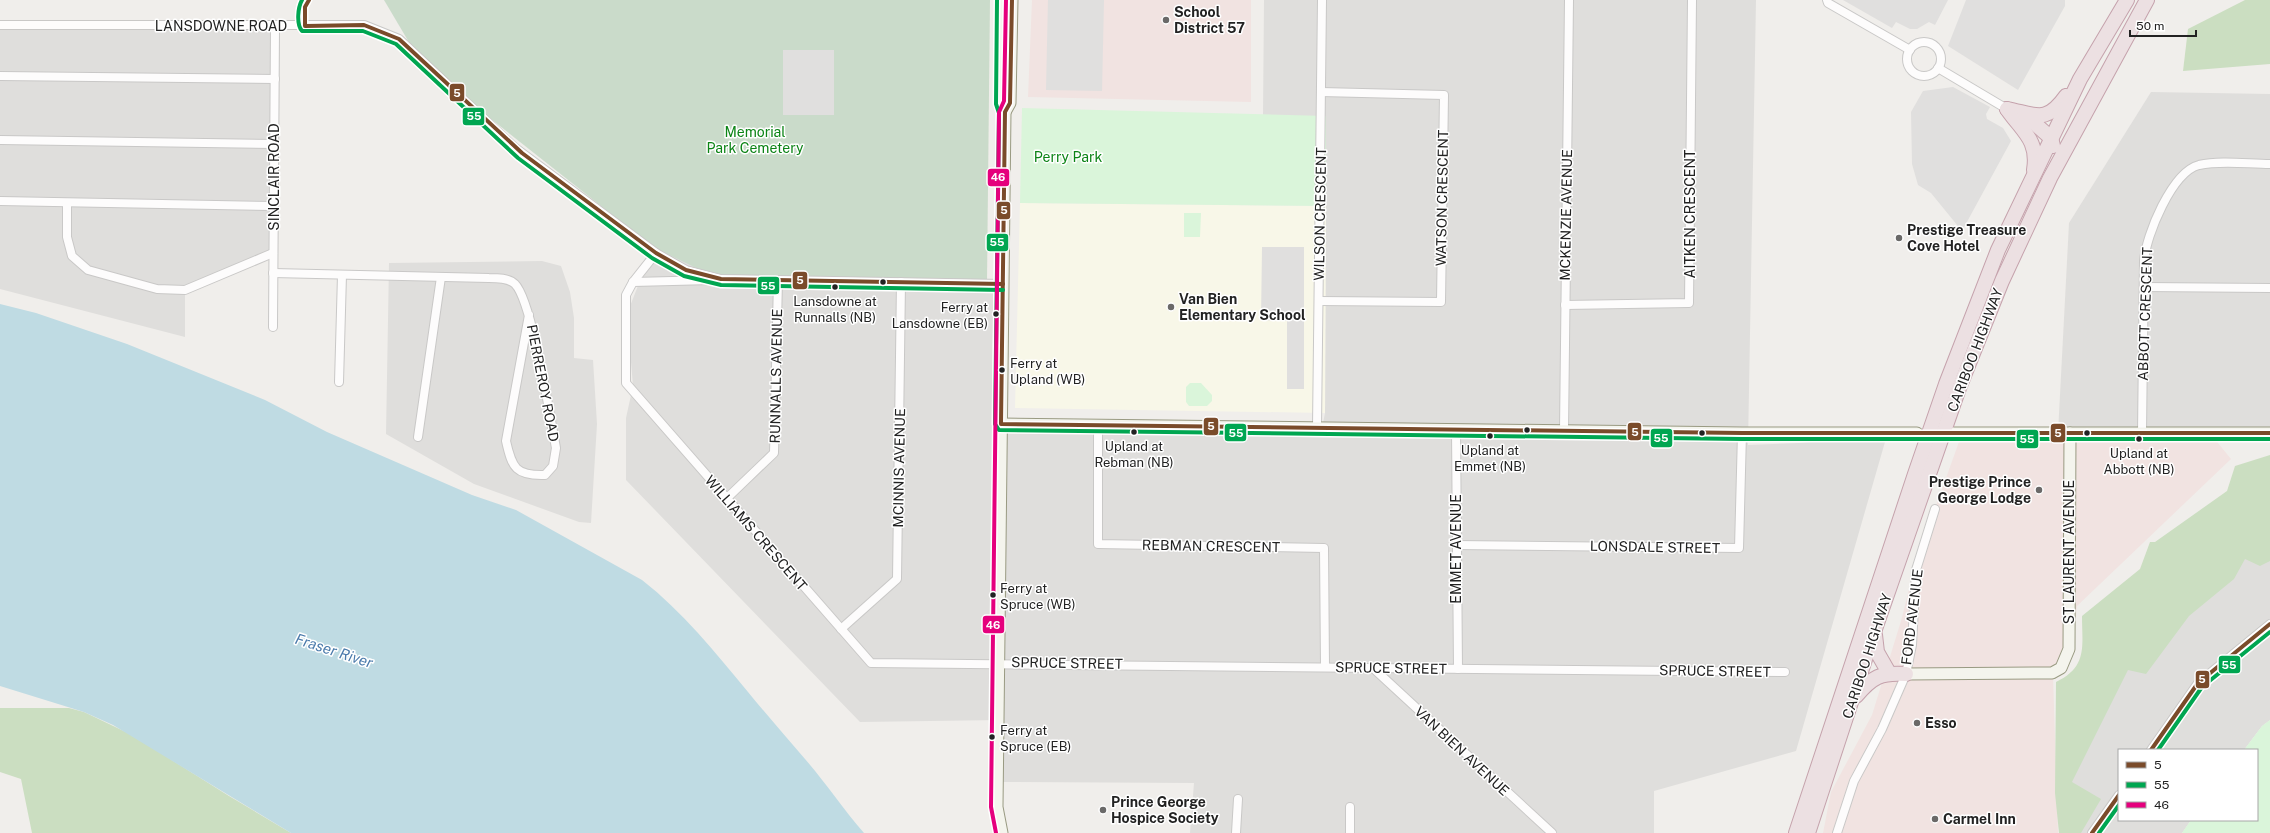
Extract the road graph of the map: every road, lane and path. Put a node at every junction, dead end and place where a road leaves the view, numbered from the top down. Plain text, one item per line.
1 (1003, 0) edge
2 (1012, 0) edge
3 (1322, 0) edge
4 (1569, 0) edge
5 (1692, 0) edge
6 (1827, 0) edge
7 (2127, 0) edge
8 (2147, 0) edge
9 (0, 25) edge
10 (275, 27) junction
11 (1910, 50) junction
12 (1938, 68) junction
13 (0, 76) edge
14 (275, 79) junction
15 (2080, 79) junction
16 (1321, 92) junction
17 (2008, 110) junction
18 (1005, 112) junction
19 (2024, 114) junction
20 (2051, 138) junction
21 (0, 140) edge
22 (274, 144) junction
23 (2270, 164) edge
24 (2033, 176) junction
25 (2050, 178) junction
26 (0, 201) edge
27 (67, 203) junction
28 (274, 206) junction
29 (274, 253) junction
30 (656, 253) junction
31 (273, 273) junction
32 (342, 275) junction
33 (441, 277) junction
34 (721, 279) junction
35 (778, 280) junction
36 (633, 282) junction
37 (901, 282) junction
38 (1003, 284) junction
39 (2144, 287) junction
40 (2270, 288) edge
41 (1319, 301) junction
42 (1565, 305) junction
43 (529, 315) junction
44 (273, 326) dead end
45 (339, 382) dead end
46 (1001, 424) junction
47 (1098, 425) junction
48 (1318, 427) junction
49 (1456, 430) junction
50 (1564, 431) junction
51 (1742, 433) junction
52 (1917, 433) dead end
53 (1953, 433) dead end
54 (2070, 433) junction
55 (2142, 433) junction
56 (2270, 433) edge
57 (418, 437) dead end
58 (726, 500) junction
59 (1935, 508) dead end
60 (1456, 545) junction
61 (2270, 624) edge
62 (841, 629) junction
63 (1875, 629) junction
64 (998, 662) junction
65 (1325, 667) junction
66 (1373, 668) junction
67 (1458, 669) junction
68 (1785, 672) dead end
69 (1889, 673) junction
70 (1906, 674) junction
71 (1852, 700) junction
72 (2152, 749) edge
73 (2118, 796) edge
74 (1238, 799) dead end
75 (1350, 807) dead end
76 (1002, 833) edge
77 (1236, 833) edge
78 (1350, 833) edge
79 (1552, 833) edge
80 (1796, 833) edge
81 (1808, 833) edge
82 (1836, 833) edge
83 (2092, 833) edge

1 - 18 street
2 - 18 street
3 - 16 street, WILSON CRESCENT
4 - 42 street, MCKENZIE AVENUE
5 - 42 street, AITKEN CRESCENT
6 - 11 street
7 - 15 highway, CARIBOO HIGHWAY
8 - 25 highway, CARIBOO HIGHWAY
9 - 10 street, LANSDOWNE ROAD
10 - 14 street, SINCLAIR ROAD
10 - 30 street, LANSDOWNE ROAD
11 - 12 street
11 - 12 street
12 - 17 street
13 - 14 street
14 - 22 street, SINCLAIR ROAD
15 - 19 highway
15 - 20 highway, CARIBOO HIGHWAY
16 - 41 street, WILSON CRESCENT
16 - 41 street, WATSON CRESCENT
17 - 19 highway
17 - 24 highway
18 - 38 street
19 - 20 highway
20 - 24 highway, CARIBOO HIGHWAY
20 - 25 highway
21 - 22 street
22 - 28 street, SINCLAIR ROAD
23 - 39 street, ABBOTT CRESCENT
24 - 80 highway, CARIBOO HIGHWAY
25 - 63 highway, CARIBOO HIGHWAY
26 - 27 street
27 - 28 street
27 - 29 street
28 - 29 street, SINCLAIR ROAD
29 - 31 street, SINCLAIR ROAD
30 - 34 street, LANSDOWNE ROAD
30 - 36 street, WILLIAMS CRESCENT
31 - 32 street, PIERREROY ROAD
31 - 44 street, SINCLAIR ROAD
32 - 33 street, PIERREROY ROAD
32 - 45 street
33 - 43 street, PIERREROY ROAD
33 - 57 street
34 - 35 street, LANSDOWNE ROAD
34 - 36 street
35 - 37 street, LANSDOWNE ROAD
35 - 58 street, RUNNALLS AVENUE
36 - 58 street, WILLIAMS CRESCENT
37 - 38 street, LANSDOWNE ROAD
37 - 62 street, MCINNIS AVENUE
38 - 46 street
39 - 40 street
39 - 55 street, ABBOTT CRESCENT
41 - 48 street, WILSON CRESCENT
42 - 50 street, MCKENZIE AVENUE
43 - 43 street, PIERREROY ROAD
46 - 47 street
46 - 64 street
47 - 48 street
47 - 65 street, REBMAN CRESCENT
48 - 49 street
49 - 50 street
49 - 60 street, EMMET AVENUE
50 - 51 street
51 - 52 street
51 - 60 street, LONSDALE STREET
53 - 54 street
54 - 55 street
54 - 70 street, ST LAURENT AVENUE
55 - 56 street
58 - 62 street, WILLIAMS CRESCENT
59 - 70 street, FORD AVENUE
60 - 67 street, EMMET AVENUE
61 - 72 street
62 - 64 street, WILLIAMS CRESCENT
63 - 69 highway
63 - 71 highway, CARIBOO HIGHWAY
64 - 65 street, SPRUCE STREET
64 - 76 street
65 - 66 street, SPRUCE STREET
66 - 67 street, SPRUCE STREET
66 - 79 street, VAN BIEN AVENUE
67 - 68 street, SPRUCE STREET
69 - 70 highway
69 - 71 highway
70 - 82 street, FORD AVENUE
71 - 81 highway, CARIBOO HIGHWAY
73 - 83 street
74 - 77 street
75 - 78 street

